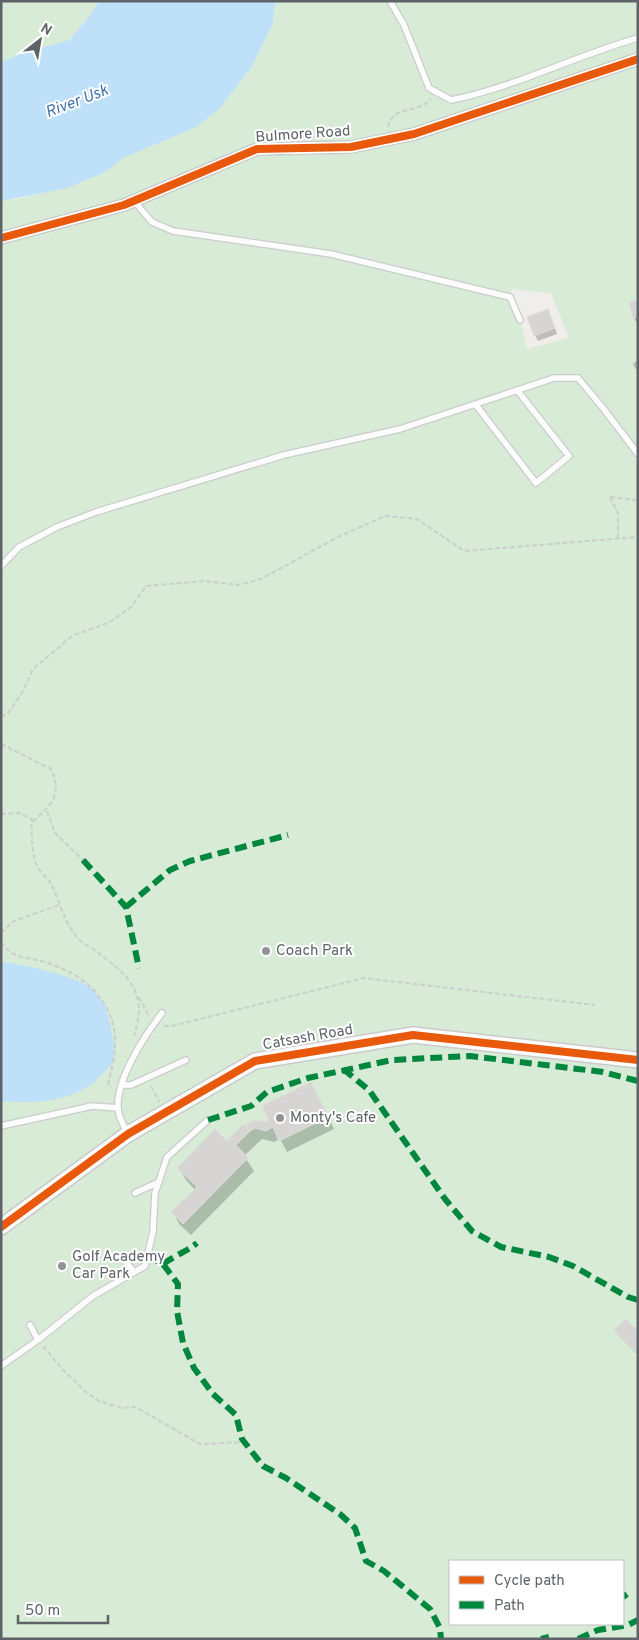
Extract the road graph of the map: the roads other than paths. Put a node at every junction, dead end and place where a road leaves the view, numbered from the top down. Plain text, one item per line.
1 (390, 1) edge
2 (638, 38) edge
3 (638, 59) edge
4 (134, 201) junction
5 (1, 238) edge
6 (520, 320) dead end
7 (517, 390) junction
8 (476, 404) junction
9 (638, 454) edge
10 (1, 566) edge
11 (162, 1013) dead end
12 (186, 1060) dead end
13 (638, 1060) edge
14 (122, 1085) junction
15 (118, 1108) junction
16 (208, 1120) dead end
17 (1, 1126) edge
18 (128, 1134) junction
19 (158, 1182) junction
20 (135, 1193) dead end
21 (1, 1227) edge
22 (124, 1258) dead end
23 (134, 1272) junction
24 (30, 1325) dead end
25 (38, 1340) junction
26 (1, 1366) edge

1 - 2 lane
3 - 4 street, Bulmore Road
4 - 5 street, Bulmore Road
4 - 6 lane
7 - 8 lane
7 - 8 lane
7 - 9 lane
8 - 10 lane
11 - 14 lane
12 - 14 lane
13 - 18 street, Catsash Road
14 - 15 lane
15 - 17 lane
15 - 18 lane
16 - 19 lane
18 - 21 street, Catsash Road
19 - 20 lane
19 - 23 lane
22 - 23 lane
23 - 25 lane
24 - 25 lane
25 - 26 lane

